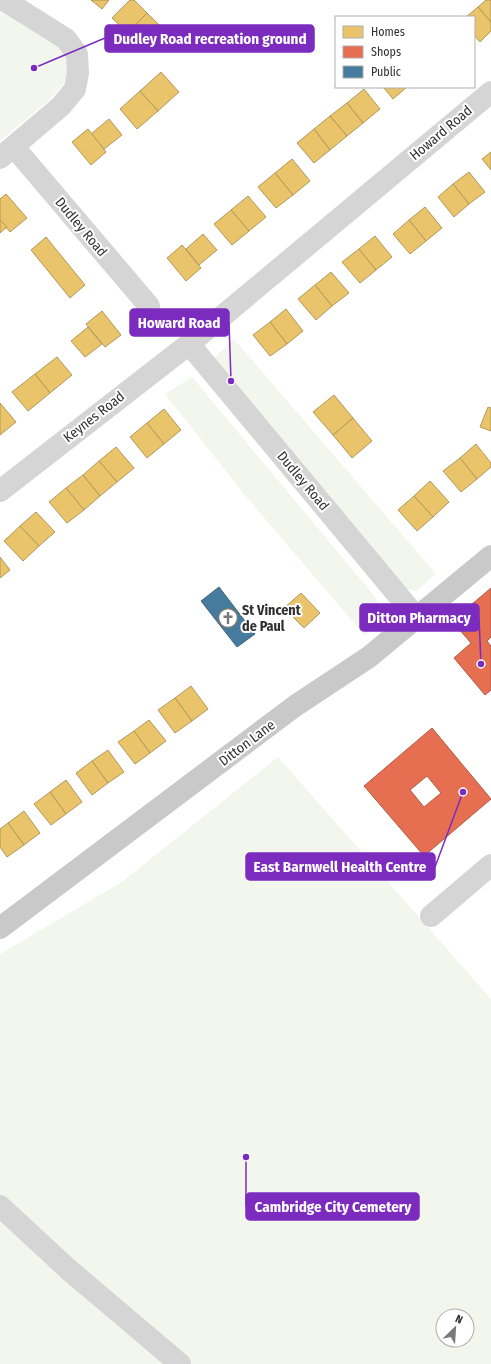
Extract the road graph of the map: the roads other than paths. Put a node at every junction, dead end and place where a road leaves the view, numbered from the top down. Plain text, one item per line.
1 (4, 0) edge
2 (491, 92) edge
3 (7, 153) edge
4 (148, 306) dead end
5 (189, 344) junction
6 (0, 491) edge
7 (491, 556) edge
8 (417, 618) junction
9 (491, 865) edge
10 (431, 916) dead end
11 (0, 928) edge
12 (0, 1206) edge
13 (180, 1364) edge

1 - 3 street, Dudley Road
2 - 5 street, Howard Road
3 - 4 street, Dudley Road
5 - 6 street, Keynes Road
5 - 8 street, Dudley Road
7 - 8 main road, Ditton Lane
8 - 11 main road, Ditton Lane
9 - 10 street
12 - 13 street

